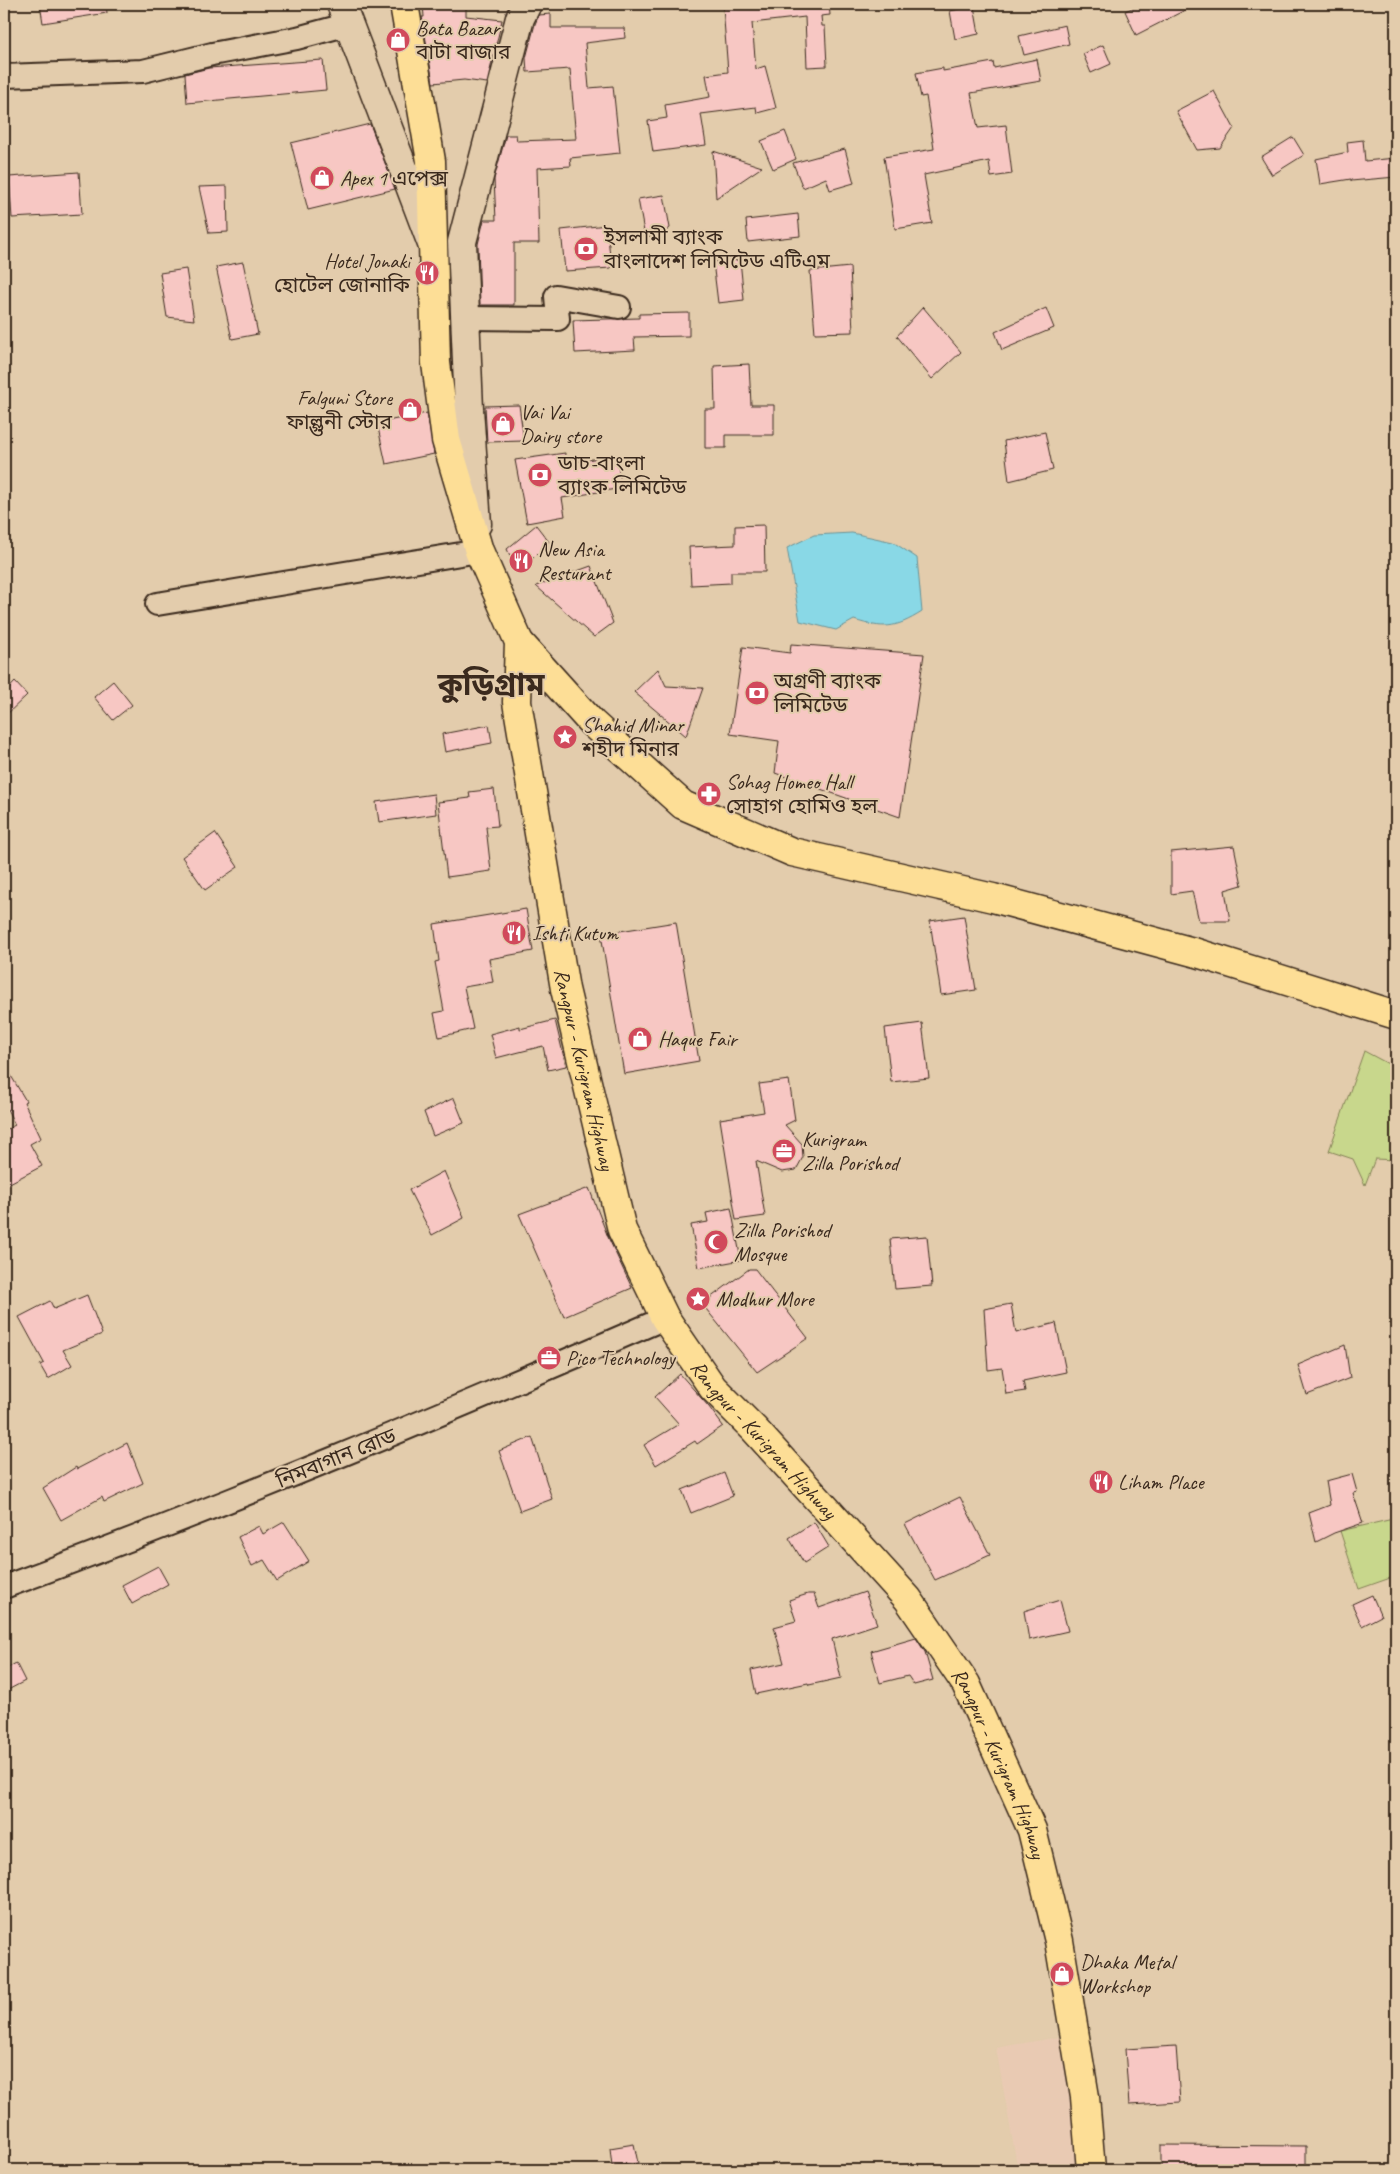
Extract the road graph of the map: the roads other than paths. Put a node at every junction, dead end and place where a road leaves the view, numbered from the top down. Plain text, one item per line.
1 (404, 4) edge
2 (526, 4) edge
3 (345, 14) edge
4 (4, 76) edge
5 (432, 245) junction
6 (620, 307) dead end
7 (465, 318) junction
8 (479, 551) junction
9 (156, 604) dead end
10 (519, 642) junction
11 (1396, 1015) edge
12 (665, 1318) junction
13 (4, 1587) edge
14 (1091, 2170) edge

1 - 5 main road
2 - 7 street
3 - 4 street
3 - 5 street
5 - 8 main road
6 - 7 street
7 - 8 street
8 - 9 street
8 - 10 main road
10 - 11 main road
10 - 12 main road, Rangpur - Kurigram Highway
12 - 13 street, নিমবাগান রোড
12 - 14 main road, Rangpur - Kurigram Highway

